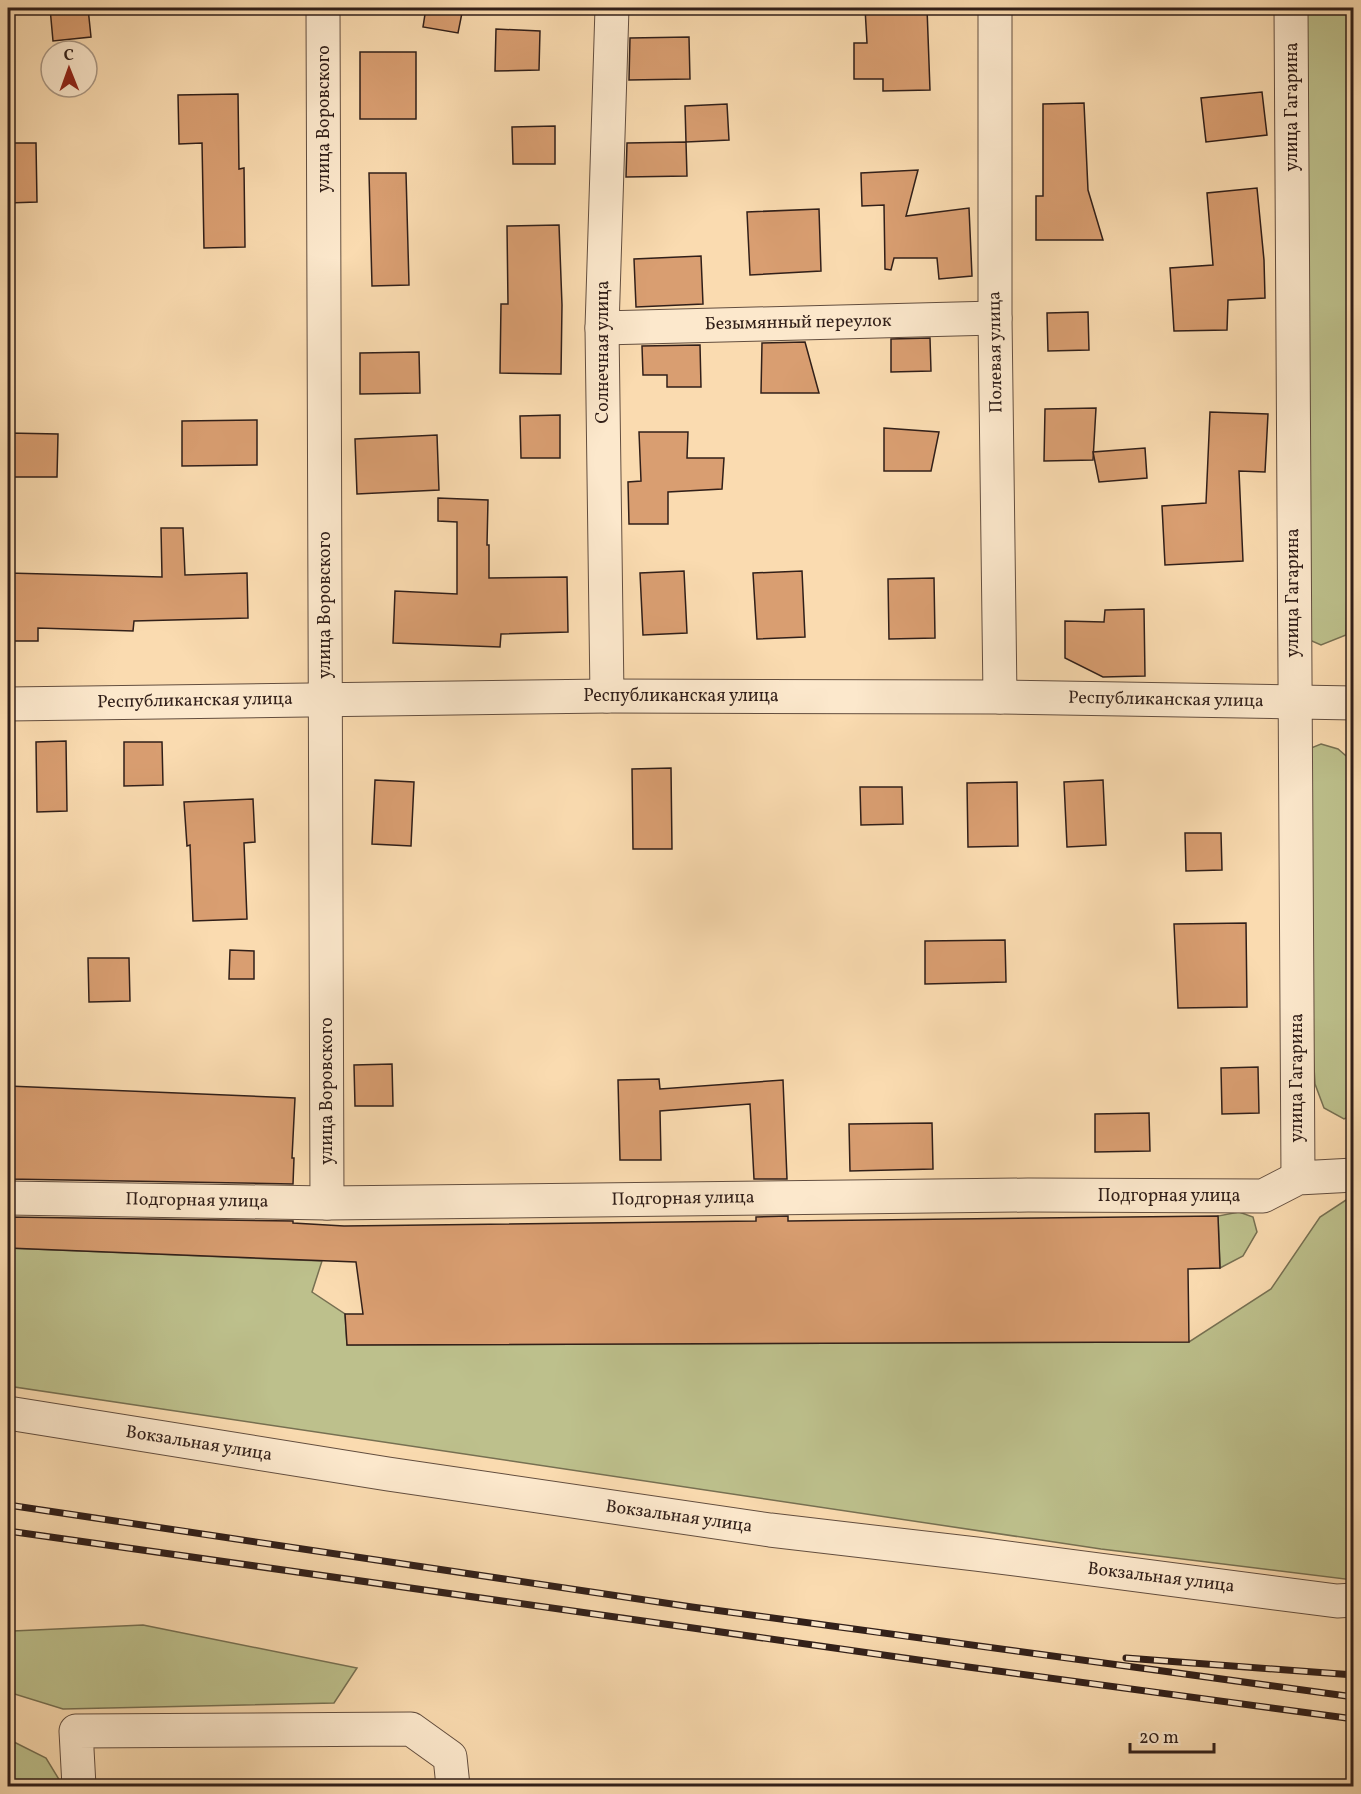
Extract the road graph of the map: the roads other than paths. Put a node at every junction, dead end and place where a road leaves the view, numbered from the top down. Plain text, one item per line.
1 (323, 8) edge
2 (612, 8) edge
3 (995, 8) edge
4 (1291, 8) edge
5 (995, 318) junction
6 (602, 328) junction
7 (607, 696) junction
8 (1000, 697) junction
9 (325, 699) junction
10 (1294, 703) junction
11 (1353, 703) edge
12 (8, 704) edge
13 (1353, 1175) edge
14 (1298, 1178) junction
15 (8, 1198) edge
16 (327, 1203) junction
17 (8, 1413) edge
18 (1353, 1600) edge
19 (452, 1772) edge
20 (80, 1786) edge

1 - 9 street, улица Воровского
2 - 6 street, Солнечная улица
3 - 5 street, Полевая улица
4 - 10 street, улица Гагарина
5 - 6 street, Безымянный переулок
5 - 8 street, Полевая улица
6 - 7 street, Солнечная улица
7 - 8 street, Республиканская улица
7 - 9 street, Республиканская улица
8 - 10 street, Республиканская улица
9 - 12 street, Республиканская улица
9 - 16 street, улица Воровского
10 - 11 street, Республиканская улица
10 - 14 street, улица Гагарина
13 - 14 street, Подгорная улица
14 - 16 street, Подгорная улица
15 - 16 street, Подгорная улица
17 - 18 street, Вокзальная улица
19 - 20 street

